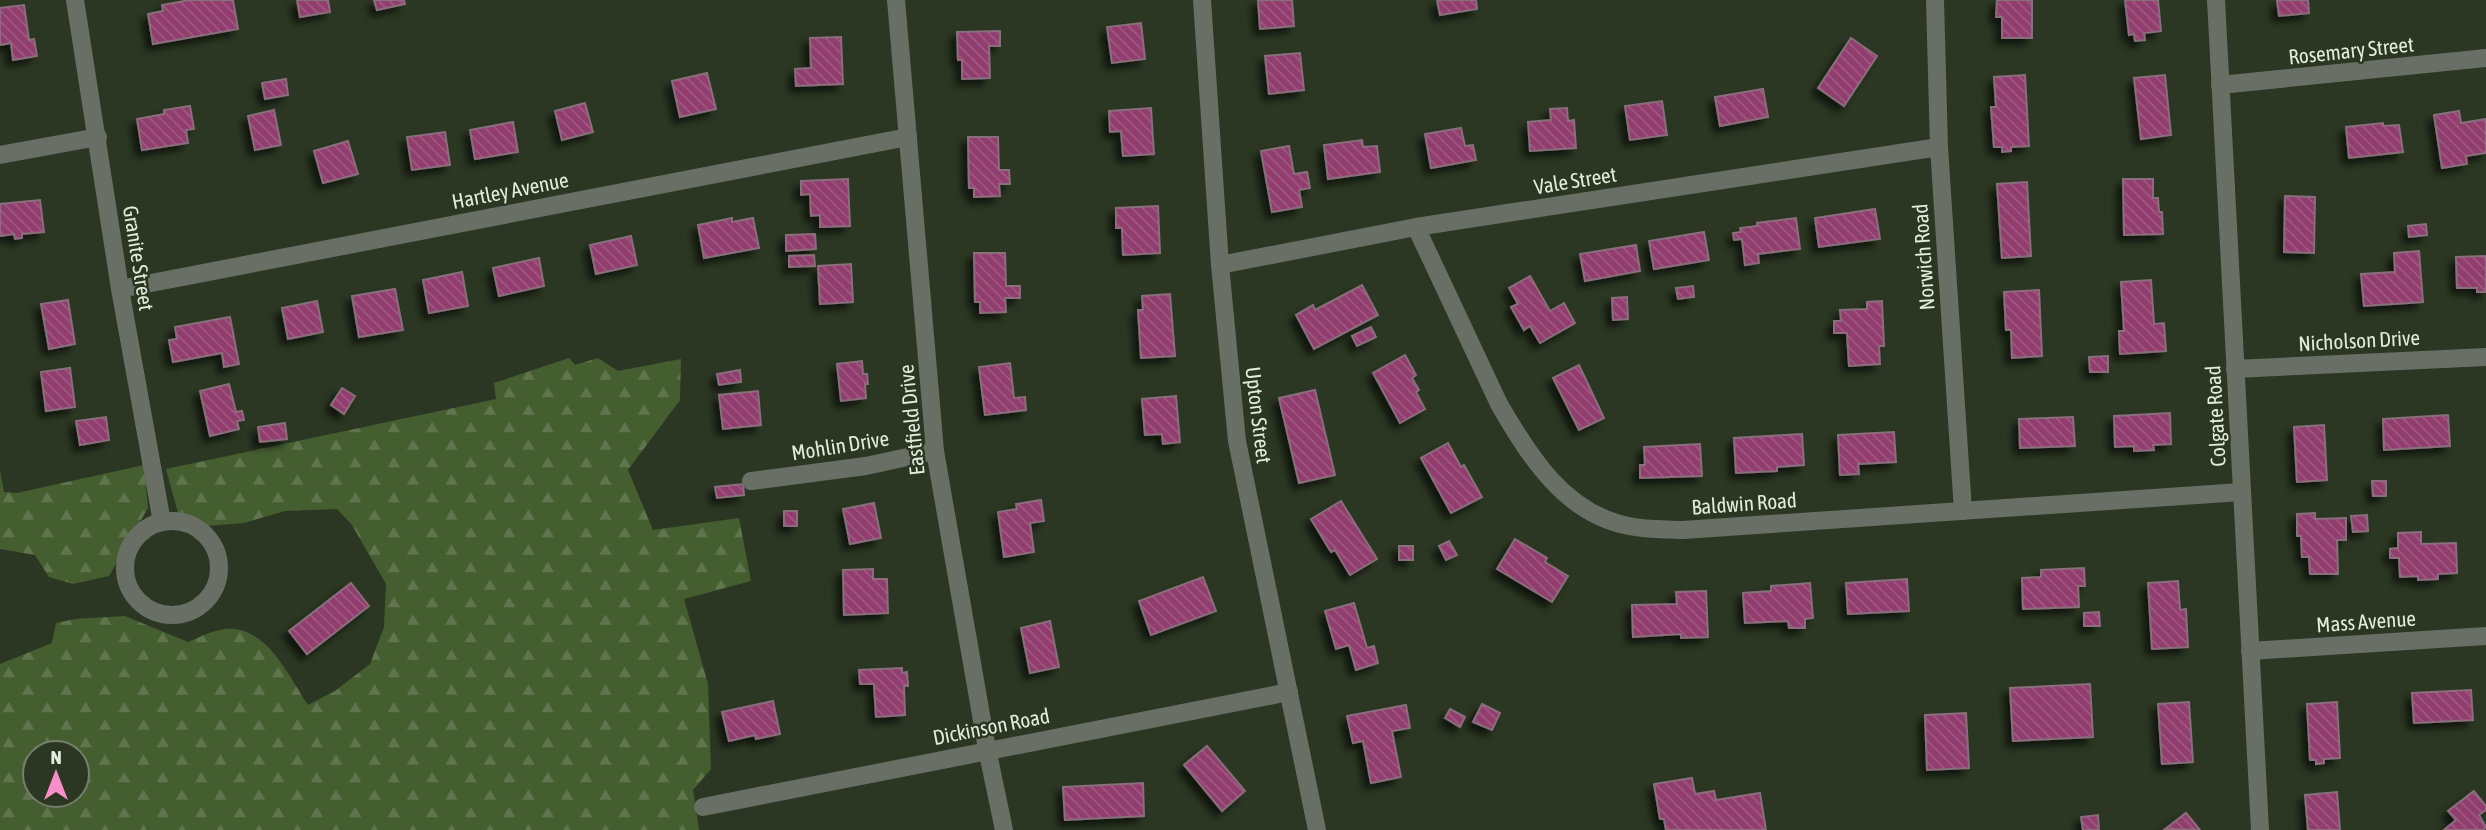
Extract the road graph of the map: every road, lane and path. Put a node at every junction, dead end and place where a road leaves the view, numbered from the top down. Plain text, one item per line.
1 (75, 0) edge
2 (896, 0) edge
3 (1202, 0) edge
4 (1935, 0) edge
5 (2216, 0) edge
6 (2486, 58) edge
7 (2220, 85) junction
8 (97, 137) junction
9 (908, 137) junction
10 (1939, 148) junction
11 (0, 155) edge
12 (1416, 227) junction
13 (1220, 265) junction
14 (120, 289) junction
15 (2486, 357) edge
16 (2235, 369) junction
17 (935, 451) junction
18 (751, 481) dead end
19 (2241, 492) junction
20 (1963, 511) junction
21 (162, 522) junction
22 (2486, 636) edge
23 (2250, 651) junction
24 (1289, 692) junction
25 (987, 750) junction
26 (703, 807) dead end
27 (1004, 830) edge
28 (1317, 830) edge
29 (2260, 830) edge

1 - 8 street, Granite Street
2 - 9 street, Eastfield Drive
3 - 13 street, Upton Street
4 - 10 street, Norwich Road
5 - 7 street, Colgate Road
6 - 7 street, Rosemary Street
7 - 16 street, Colgate Road
8 - 11 street
8 - 14 street, Granite Street
9 - 14 street, Hartley Avenue
9 - 17 street, Eastfield Drive
10 - 12 street, Vale Street
10 - 20 street, Norwich Road
12 - 13 street, Vale Street
12 - 20 street, Baldwin Road
13 - 24 street, Upton Street
14 - 21 street, Granite Street
15 - 16 street, Nicholson Drive
16 - 19 street, Colgate Road
17 - 18 street, Mohlin Drive
17 - 25 street, Eastfield Drive
19 - 20 street, Baldwin Road
19 - 23 street, Colgate Road
21 - 21 street
22 - 23 street, Mass Avenue
23 - 29 street, Colgate Road
24 - 25 street, Dickinson Road
24 - 28 street, Upton Street
25 - 26 street, Dickinson Road
25 - 27 street, Eastfield Drive

